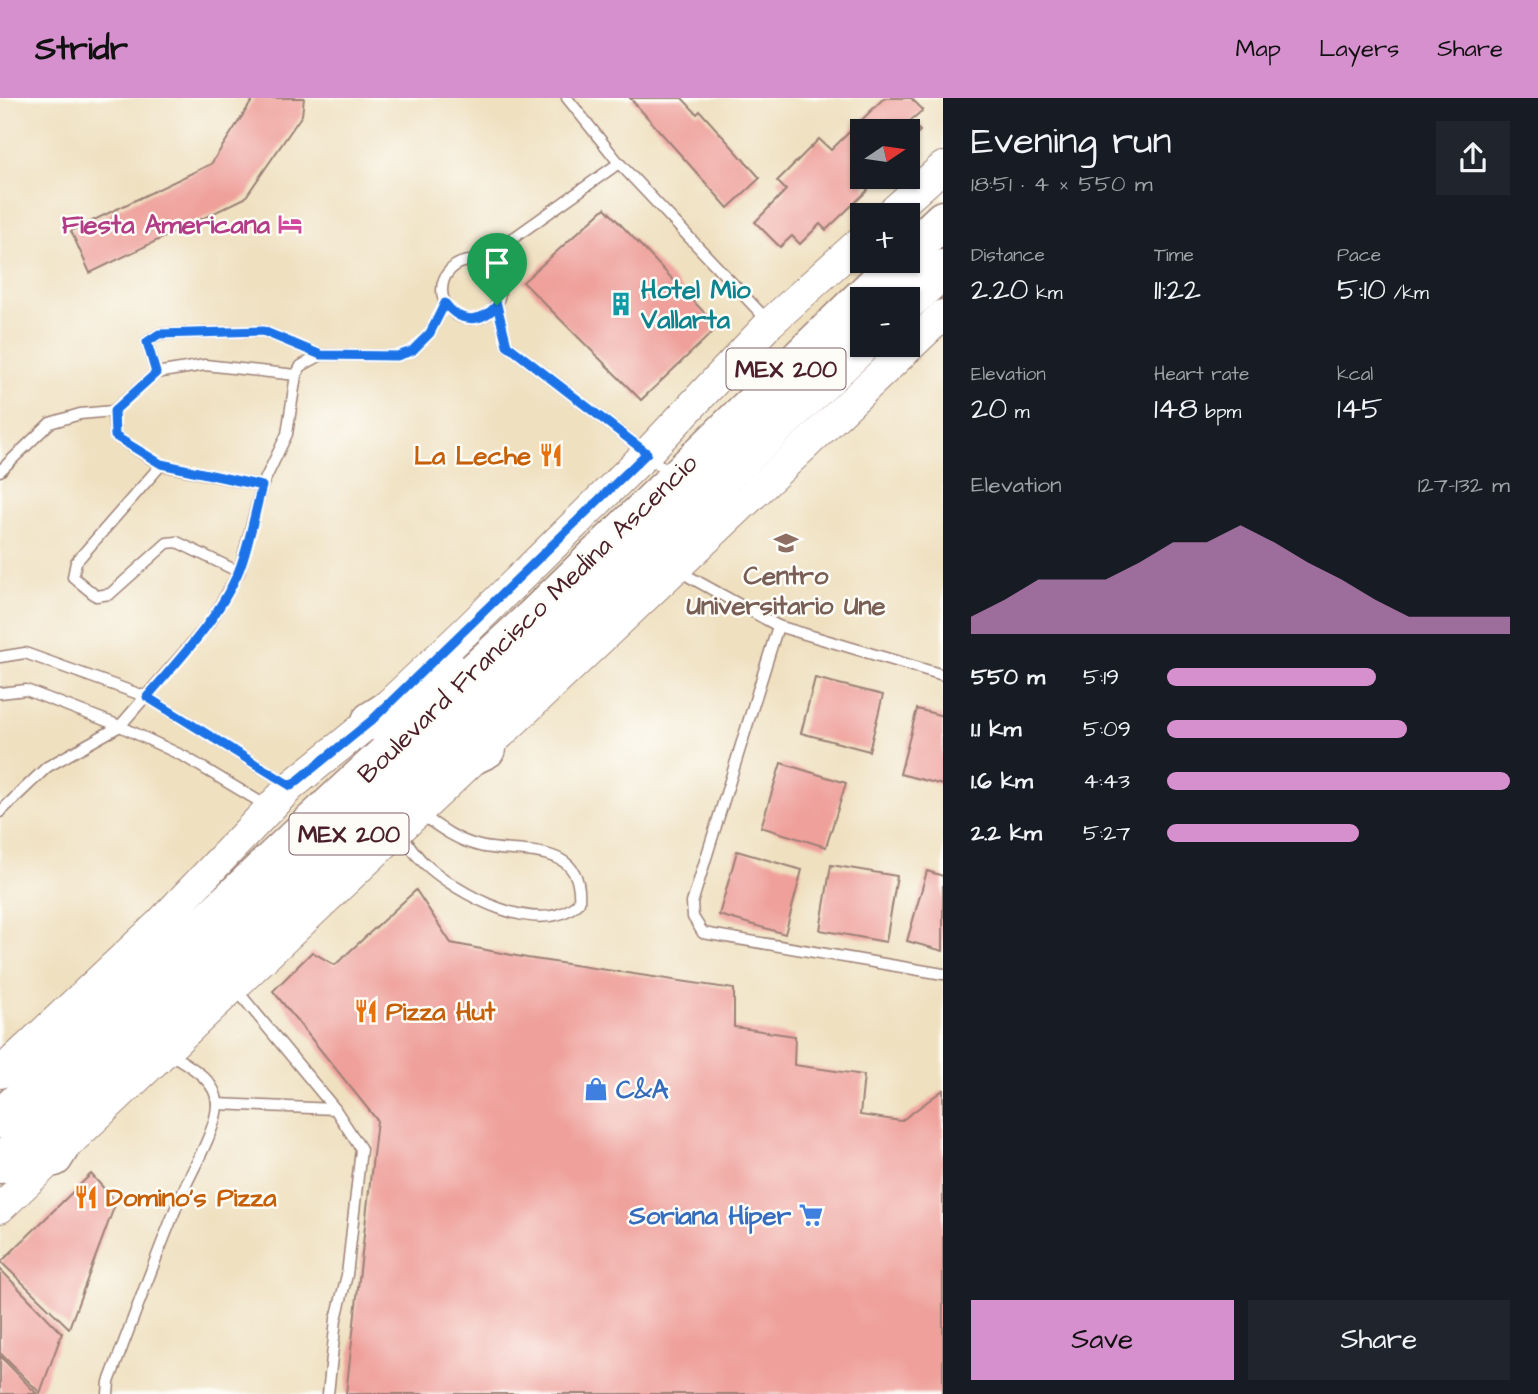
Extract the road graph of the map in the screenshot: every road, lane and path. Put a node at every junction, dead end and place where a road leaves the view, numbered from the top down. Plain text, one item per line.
1 (567, 98) edge
2 (619, 163) junction
3 (943, 167) edge
4 (902, 203) edge
5 (943, 220) edge
6 (920, 242) edge
7 (850, 251) edge
8 (484, 264) junction
9 (943, 269) edge
10 (889, 273) edge
11 (920, 290) edge
12 (445, 303) junction
13 (497, 305) junction
14 (943, 315) edge
15 (770, 323) junction
16 (321, 355) junction
17 (850, 355) edge
18 (156, 373) junction
19 (296, 375) junction
20 (114, 411) junction
21 (161, 464) junction
22 (0, 471) edge
23 (262, 486) junction
24 (690, 497) junction
25 (677, 570) junction
26 (239, 572) junction
27 (532, 619) junction
28 (778, 626) junction
29 (0, 657) edge
30 (943, 675) edge
31 (0, 692) edge
32 (147, 697) junction
33 (371, 721) junction
34 (120, 726) junction
35 (485, 749) joint
36 (291, 786) junction
37 (271, 809) junction
38 (0, 812) edge
39 (402, 813) junction
40 (943, 974) edge
41 (233, 986) junction
42 (165, 1051) junction
43 (114, 1058) junction
44 (0, 1073) edge
45 (217, 1104) junction
46 (335, 1109) junction
47 (0, 1119) edge
48 (54, 1157) junction
49 (0, 1164) edge
50 (0, 1208) edge
51 (107, 1394) edge
52 (328, 1394) edge

1 - 2 lane
2 - 8 lane
2 - 15 lane
3 - 4 main road
5 - 6 highway
7 - 15 main road
8 - 12 lane
8 - 13 lane
9 - 11 highway
10 - 24 highway, Boulevard Francisco Medina Ascencio / MEX 200
12 - 13 lane
12 - 16 lane
13 - 24 lane
14 - 24 main road
15 - 24 main road
16 - 18 lane
16 - 19 lane
17 - 24 highway, Boulevard Francisco Medina Ascencio / MEX 200
18 - 19 lane
18 - 20 lane
19 - 23 lane
20 - 21 lane
20 - 22 lane
21 - 23 lane
21 - 26 lane
23 - 26 lane
24 - 25 main road
24 - 27 highway, Boulevard Francisco Medina Ascencio / MEX 200
24 - 33 main road
24 - 39 highway, Boulevard Francisco Medina Ascencio / MEX 200
25 - 28 lane
25 - 35 main road
26 - 32 lane
27 - 33 highway
27 - 47 highway, Boulevard Francisco Medina Ascencio / MEX 200
28 - 30 lane
28 - 40 lane
29 - 32 lane
31 - 34 lane
32 - 34 lane
32 - 36 lane
33 - 36 main road
34 - 37 lane
34 - 38 lane
35 - 39 highway
36 - 37 main road
37 - 44 main road
39 - 39 lane
39 - 41 main road
39 - 43 highway, Boulevard Francisco Medina Ascencio / MEX 200
41 - 42 main road
41 - 46 lane
42 - 45 lane
42 - 48 main road
43 - 48 highway
43 - 49 highway, Boulevard Francisco Medina Ascencio / MEX 200
45 - 46 lane
45 - 51 lane
46 - 52 lane
48 - 50 main road

